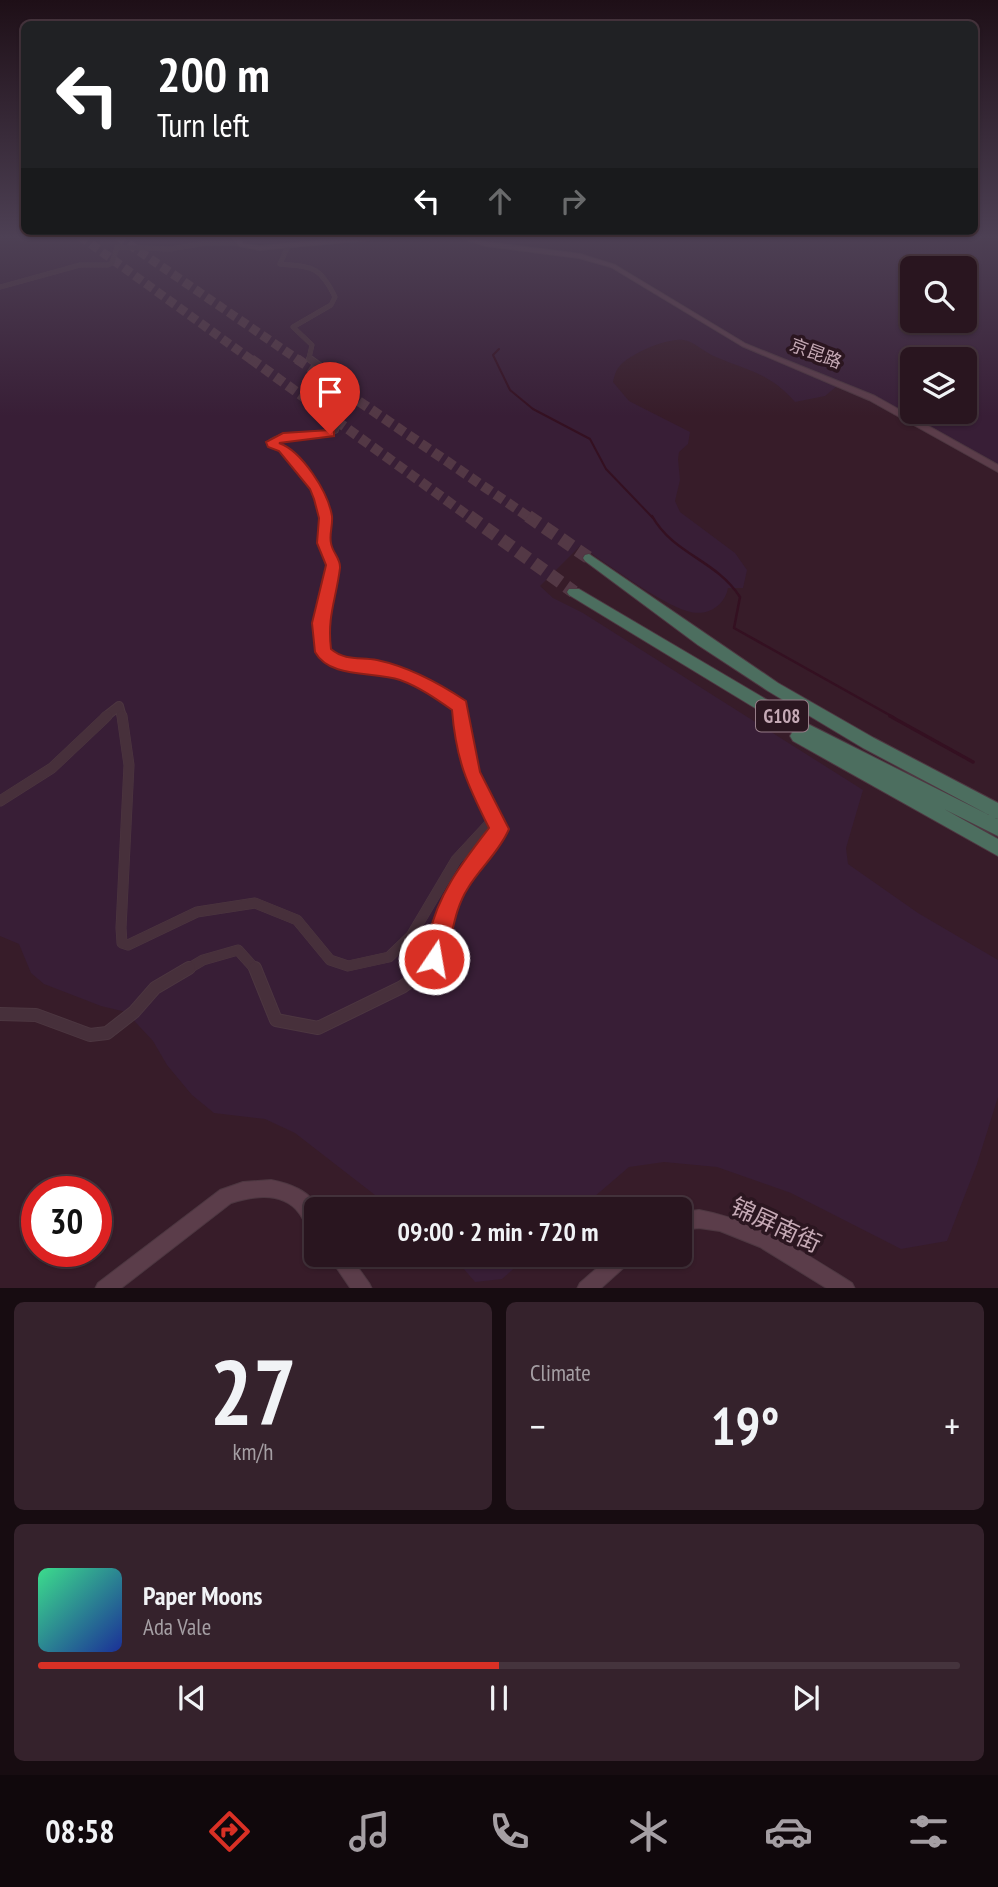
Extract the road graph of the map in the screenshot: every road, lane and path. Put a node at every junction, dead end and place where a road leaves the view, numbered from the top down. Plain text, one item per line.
1 (335, 296) edge
2 (663, 296) edge
3 (998, 469) edge
4 (589, 558) tunnel mouth
5 (574, 592) tunnel mouth
6 (643, 634) junction
7 (903, 762) junction
8 (0, 801) edge
9 (998, 804) edge
10 (998, 811) edge
11 (493, 820) junction
12 (998, 828) edge
13 (998, 848) edge
14 (0, 1014) edge
15 (304, 1207) edge
16 (692, 1218) edge
17 (347, 1267) edge
18 (611, 1267) edge
19 (105, 1288) edge
20 (362, 1288) edge
21 (587, 1288) edge
22 (844, 1288) edge

1 - 11 street
2 - 3 main road, 京昆路
4 - 7 highway, G108
5 - 6 highway, G108
6 - 12 highway, G108
6 - 13 highway
7 - 9 highway
7 - 10 highway, G108
8 - 11 street
11 - 14 street
15 - 19 main road
16 - 22 main road, 锦屏南街
17 - 20 main road
18 - 21 main road

